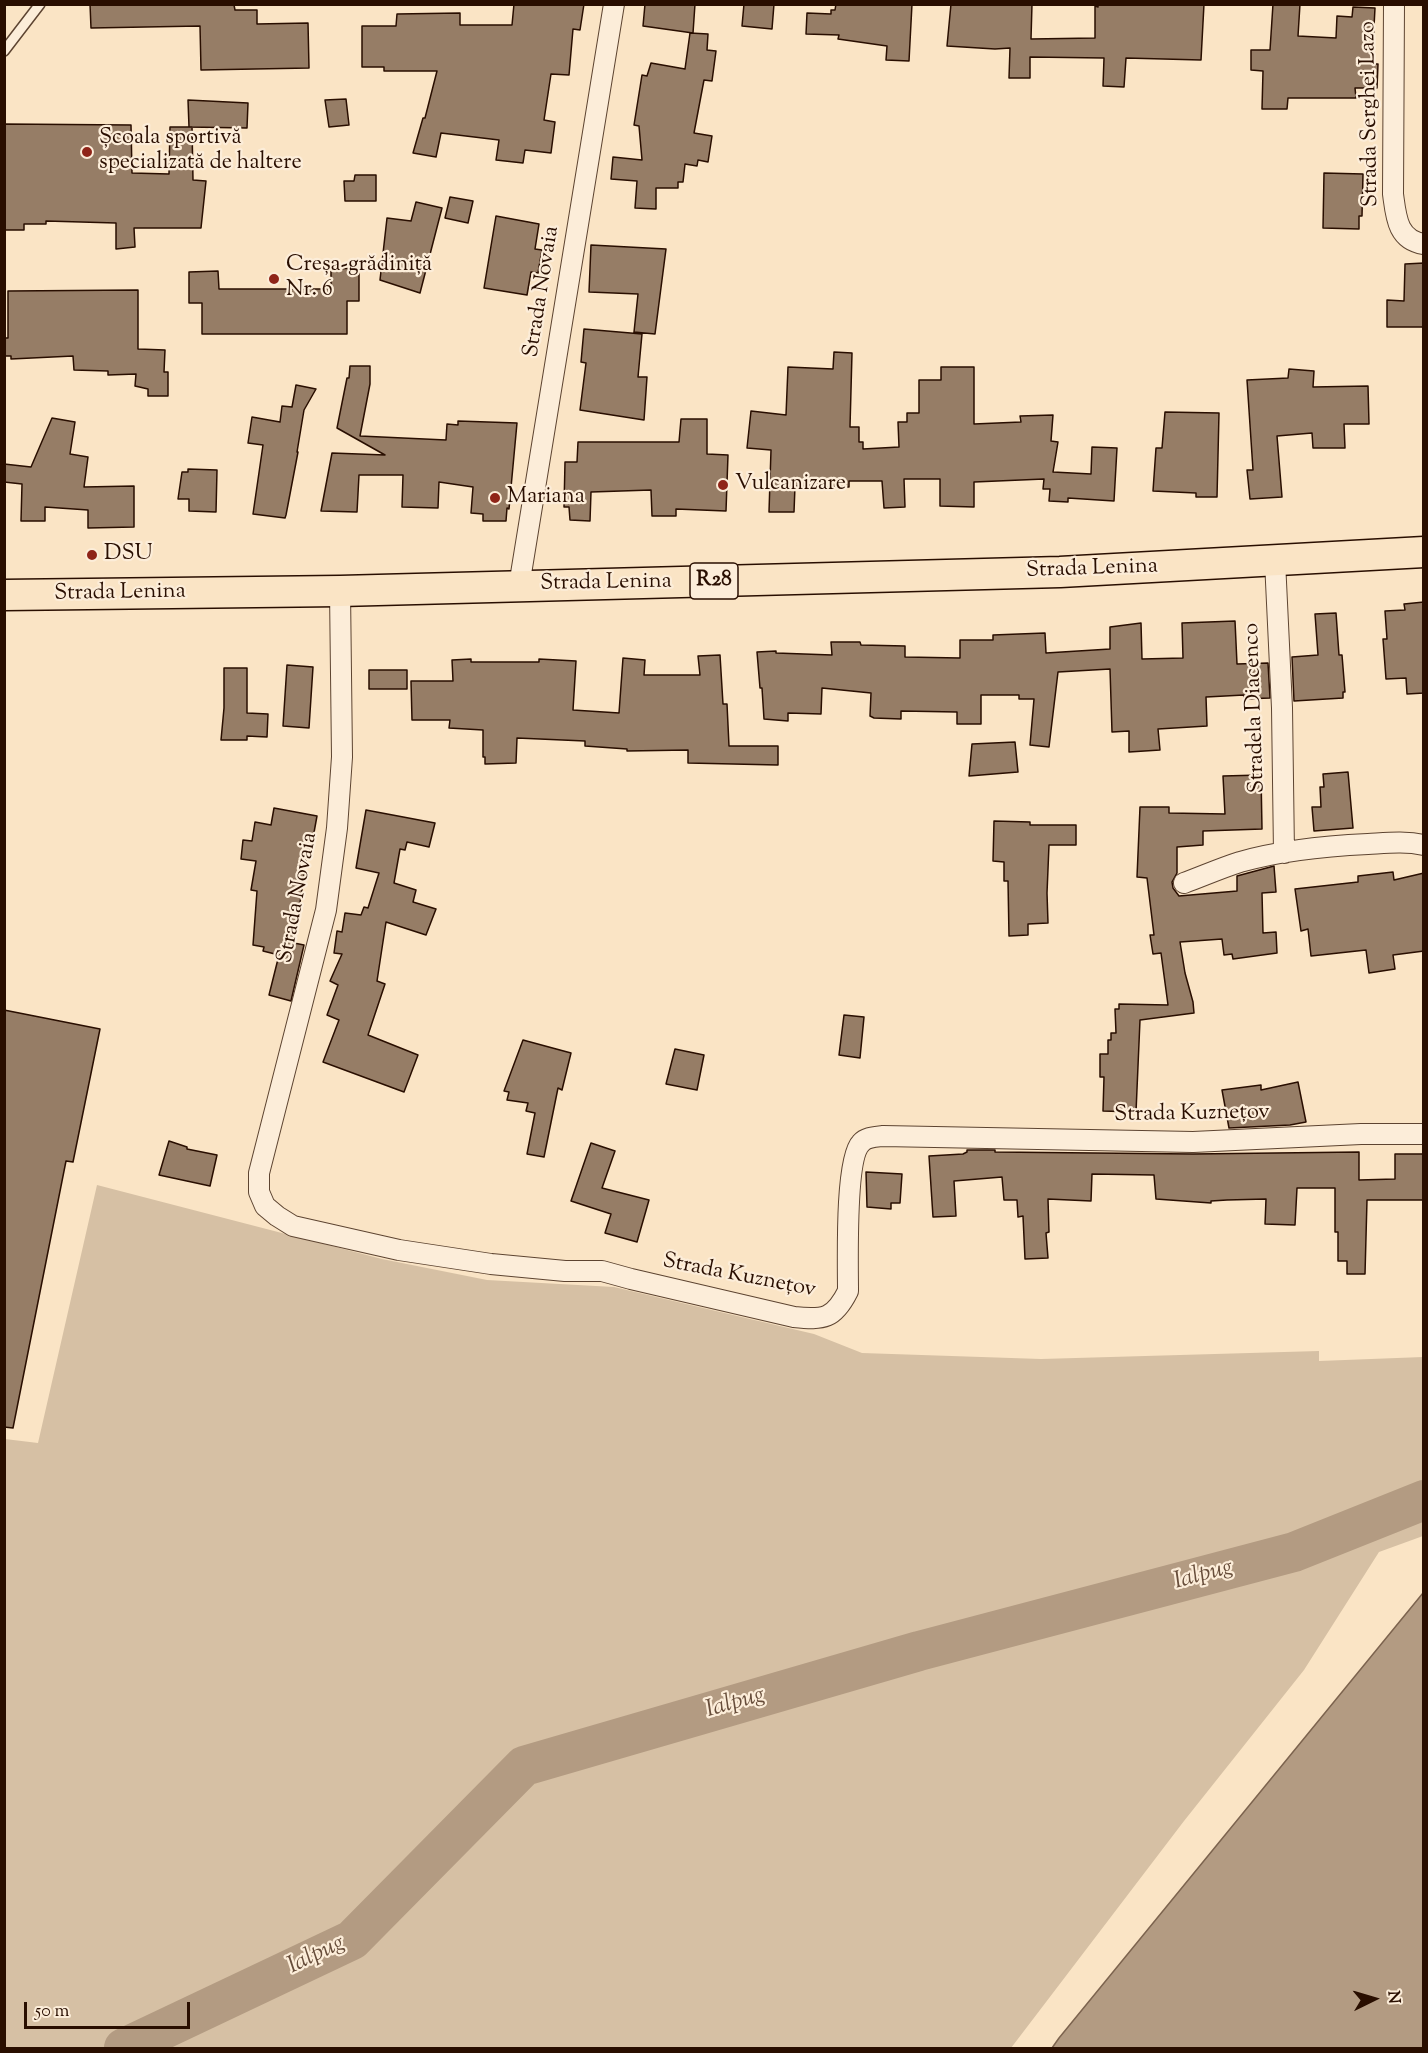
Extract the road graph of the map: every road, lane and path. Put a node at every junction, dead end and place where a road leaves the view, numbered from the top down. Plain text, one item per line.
1 (40, 4) edge
2 (614, 4) edge
3 (1394, 4) edge
4 (4, 51) edge
5 (1424, 244) edge
6 (1424, 552) edge
7 (1275, 561) junction
8 (519, 586) junction
9 (340, 591) junction
10 (4, 595) edge
11 (1424, 845) edge
12 (1284, 853) junction
13 (1184, 883) dead end
14 (1424, 1134) edge
15 (265, 1206) joint

1 - 4 lane
2 - 8 street, Strada Novaia
3 - 5 street, Strada Serghei Lazo
6 - 7 main road, Strada Lenina / R28
7 - 8 main road, Strada Lenina / R28
7 - 12 street, Stradela Diacenco
8 - 9 main road, Strada Lenina / R28
9 - 10 main road, Strada Lenina / R28
9 - 15 street, Strada Novaia
11 - 12 street
12 - 13 street
14 - 15 street, Strada Kuznețov

